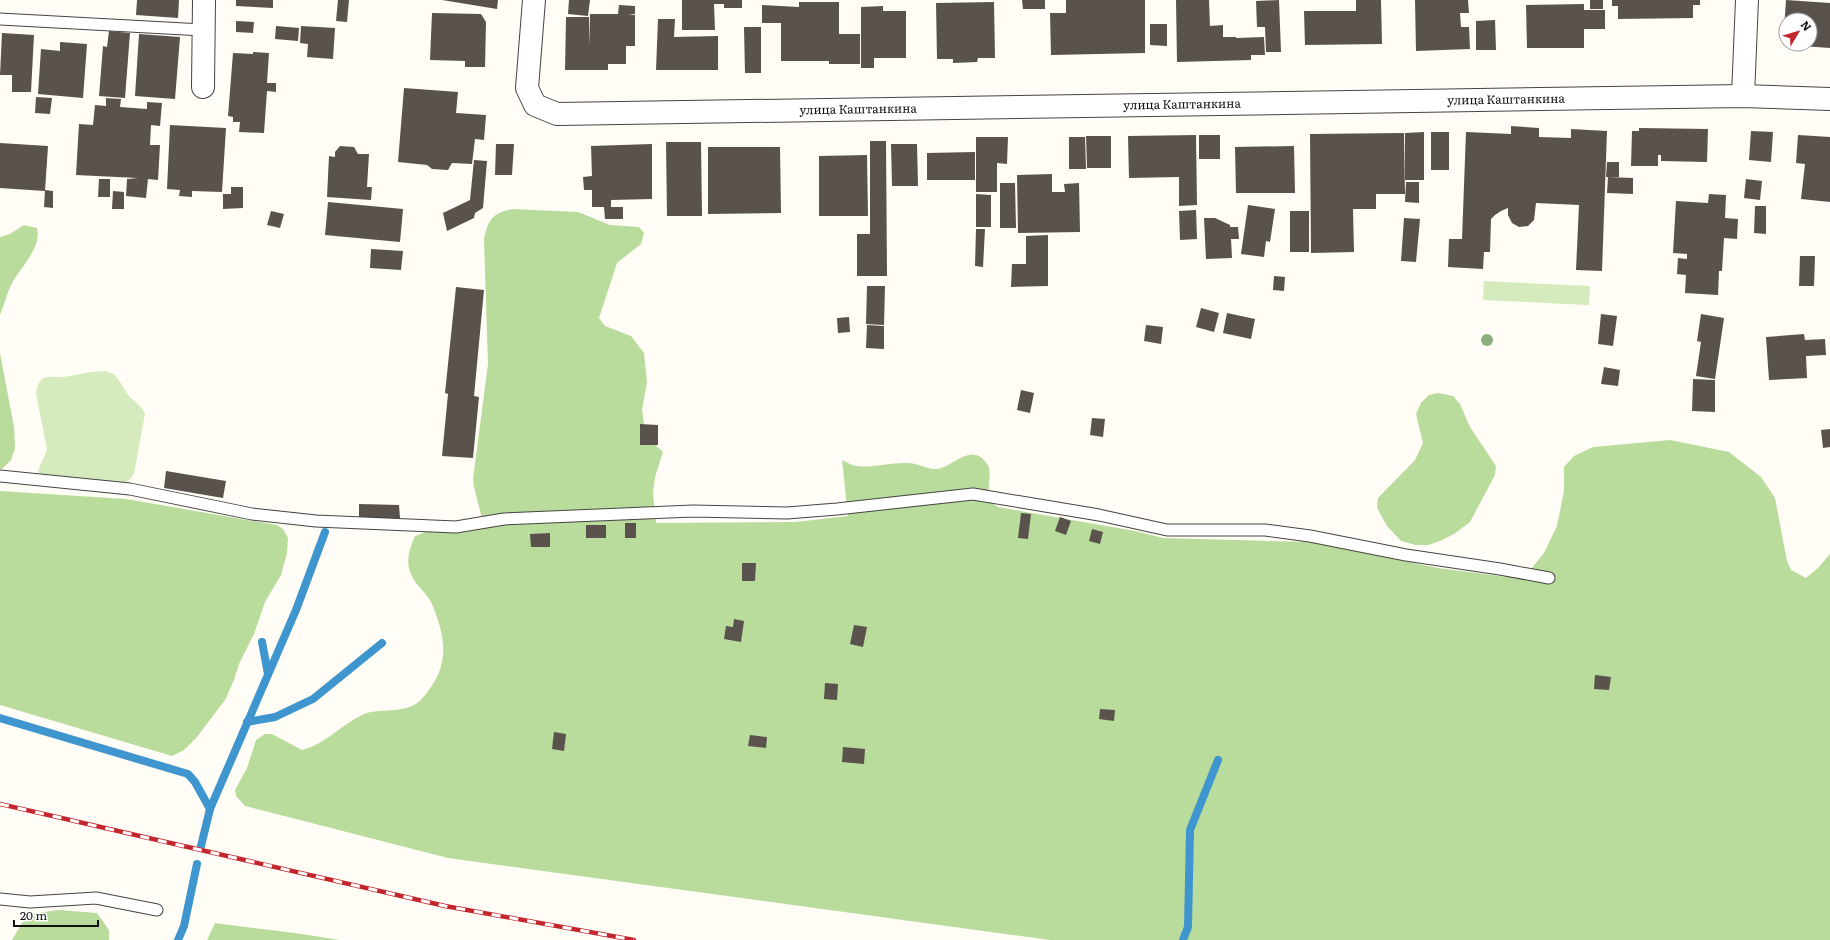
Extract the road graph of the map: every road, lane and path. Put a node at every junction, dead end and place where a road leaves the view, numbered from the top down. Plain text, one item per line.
1 (204, 0) edge
2 (534, 0) edge
3 (1747, 0) edge
4 (0, 19) edge
5 (204, 30) junction
6 (203, 86) dead end
7 (1743, 96) junction
8 (1830, 99) edge
9 (0, 476) edge
10 (1549, 578) dead end
11 (0, 899) edge
12 (157, 910) dead end

1 - 5 street
2 - 7 street, улица Каштанкина
3 - 7 street
4 - 5 lane
5 - 6 street
7 - 8 street, улица Каштанкина
9 - 10 lane
11 - 12 lane

